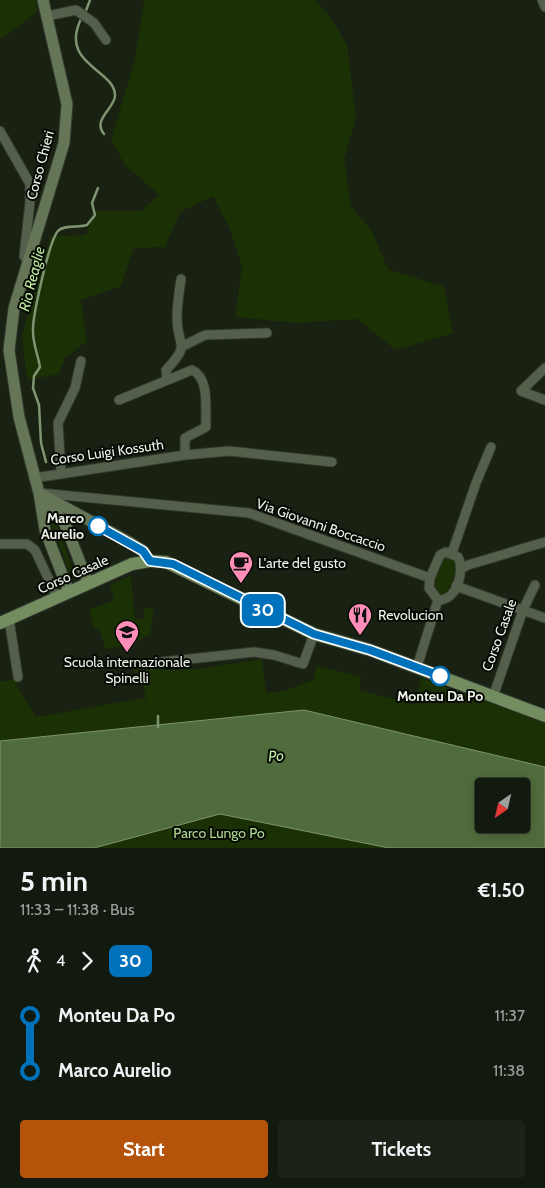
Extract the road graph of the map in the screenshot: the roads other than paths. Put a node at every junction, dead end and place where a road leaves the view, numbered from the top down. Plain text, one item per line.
1 (43, 0) edge
2 (542, 0) edge
3 (545, 7) edge
4 (47, 16) junction
5 (106, 40) dead end
6 (0, 131) edge
7 (29, 262) junction
8 (181, 279) dead end
9 (267, 333) dead end
10 (183, 346) junction
11 (82, 361) dead end
12 (545, 368) edge
13 (167, 380) junction
14 (119, 400) dead end
15 (545, 400) edge
16 (491, 447) dead end
17 (185, 455) junction
18 (332, 462) dead end
19 (61, 473) junction
20 (34, 478) junction
21 (40, 493) junction
22 (80, 495) junction
23 (70, 511) junction
24 (68, 530) junction
25 (545, 542) edge
26 (0, 544) edge
27 (452, 553) junction
28 (150, 561) junction
29 (461, 569) junction
30 (430, 578) junction
31 (88, 583) junction
32 (534, 585) dead end
33 (456, 586) junction
34 (63, 594) junction
35 (438, 600) junction
36 (522, 610) junction
37 (545, 618) edge
38 (5, 621) edge
39 (314, 634) junction
40 (162, 662) dead end
41 (417, 667) junction
42 (18, 677) dead end
43 (493, 696) junction
44 (545, 716) edge

1 - 4 main road, Corso Chieri
2 - 3 street
4 - 5 street
4 - 7 main road, Corso Chieri
6 - 7 street, Corso Chieri
7 - 20 main road, Corso Chieri
8 - 10 street
9 - 10 street
10 - 13 street
11 - 19 street
12 - 15 street
13 - 14 street, Corso Luigi Kossuth
13 - 17 street, Corso Luigi Kossuth
16 - 27 street
17 - 18 street, Corso Luigi Kossuth
17 - 19 street, Corso Luigi Kossuth
19 - 20 street, Corso Luigi Kossuth
20 - 21 main road, Corso Chieri
21 - 22 street, Via Giovanni Boccaccio
21 - 23 main road
21 - 24 main road
21 - 34 main road
22 - 23 street
22 - 30 street, Via Giovanni Boccaccio
23 - 24 main road
23 - 28 main road
24 - 31 main road
25 - 29 street
26 - 34 street
27 - 29 street
27 - 30 street
28 - 31 main road, Corso Casale
28 - 39 main road, Corso Casale
29 - 33 street
30 - 35 street
31 - 34 main road, Corso Casale
32 - 36 street, Corso Casale
33 - 35 street
33 - 36 street
34 - 38 main road, Corso Casale
35 - 41 street
36 - 37 street
36 - 43 street, Corso Casale
38 - 42 street
39 - 40 street
39 - 41 main road, Corso Casale
41 - 43 main road, Corso Casale
43 - 44 main road, Corso Casale

